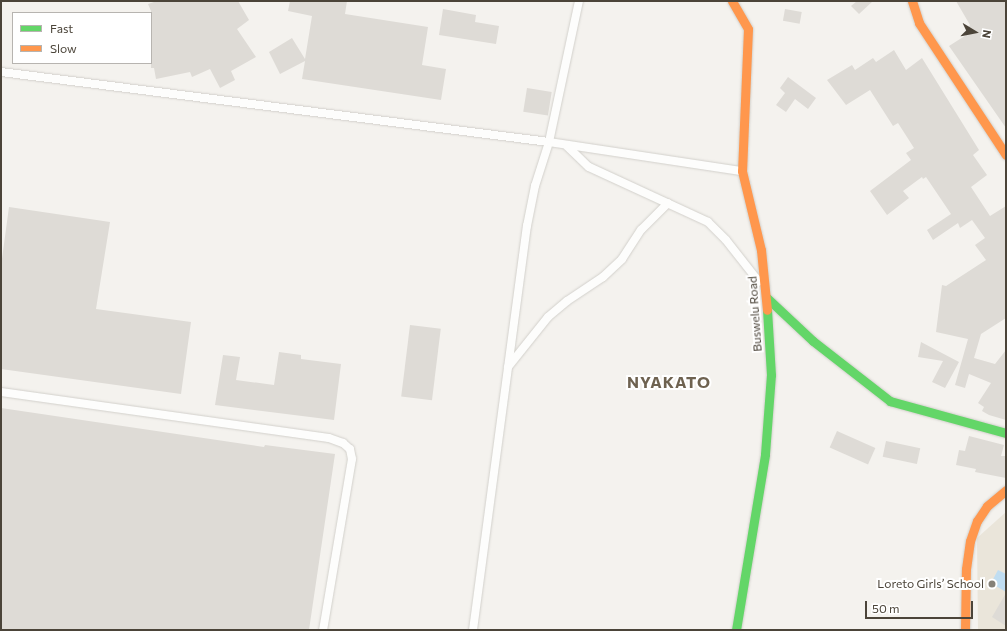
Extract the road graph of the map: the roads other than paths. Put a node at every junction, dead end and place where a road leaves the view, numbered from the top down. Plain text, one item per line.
1 (579, 1) edge
2 (732, 1) edge
3 (912, 1) edge
4 (1, 72) edge
5 (549, 142) junction
6 (567, 146) junction
7 (1006, 155) edge
8 (742, 171) junction
9 (668, 203) junction
10 (766, 294) junction
11 (508, 368) junction
12 (1, 392) edge
13 (1006, 433) edge
14 (1006, 490) edge
15 (324, 630) edge
16 (473, 630) edge
17 (736, 630) edge
18 (965, 630) edge

1 - 5 lane
2 - 8 street, Buswelu Road
3 - 7 street
4 - 5 lane
5 - 6 lane
5 - 11 lane
6 - 8 lane
6 - 9 lane
8 - 10 street, Buswelu Road
9 - 10 lane
9 - 11 lane
10 - 13 street
10 - 17 street, Buswelu Road
11 - 16 lane
12 - 15 lane
14 - 18 street

